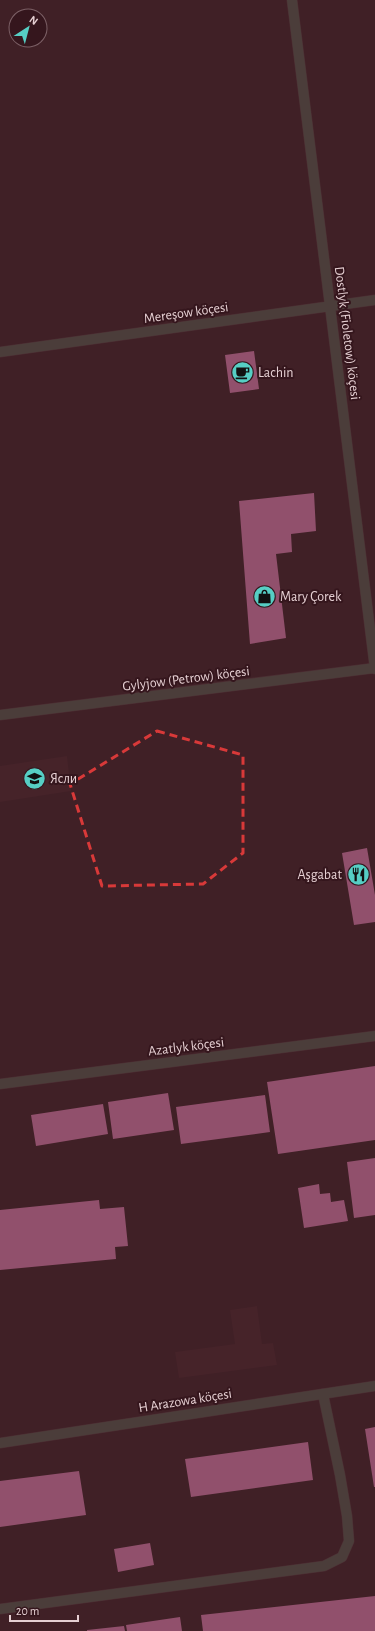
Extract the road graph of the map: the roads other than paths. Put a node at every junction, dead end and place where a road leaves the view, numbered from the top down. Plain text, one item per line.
1 (292, 0) edge
2 (375, 300) edge
3 (330, 306) junction
4 (0, 352) edge
5 (375, 668) edge
6 (0, 715) edge
7 (375, 1036) edge
8 (0, 1084) edge
9 (375, 1386) edge
10 (323, 1394) junction
11 (0, 1443) edge
12 (0, 1609) edge

1 - 3 street, Dostlyk (Fioletow) köçesi
2 - 3 street, Mereşow köçesi
3 - 4 street, Mereşow köçesi
3 - 5 street, Dostlyk (Fioletow) köçesi
5 - 6 street, Gylyjow (Petrow) köçesi
7 - 8 street, Azatlyk köçesi
9 - 10 street, H Arazowa köçesi
10 - 11 street, H Arazowa köçesi
10 - 12 street

